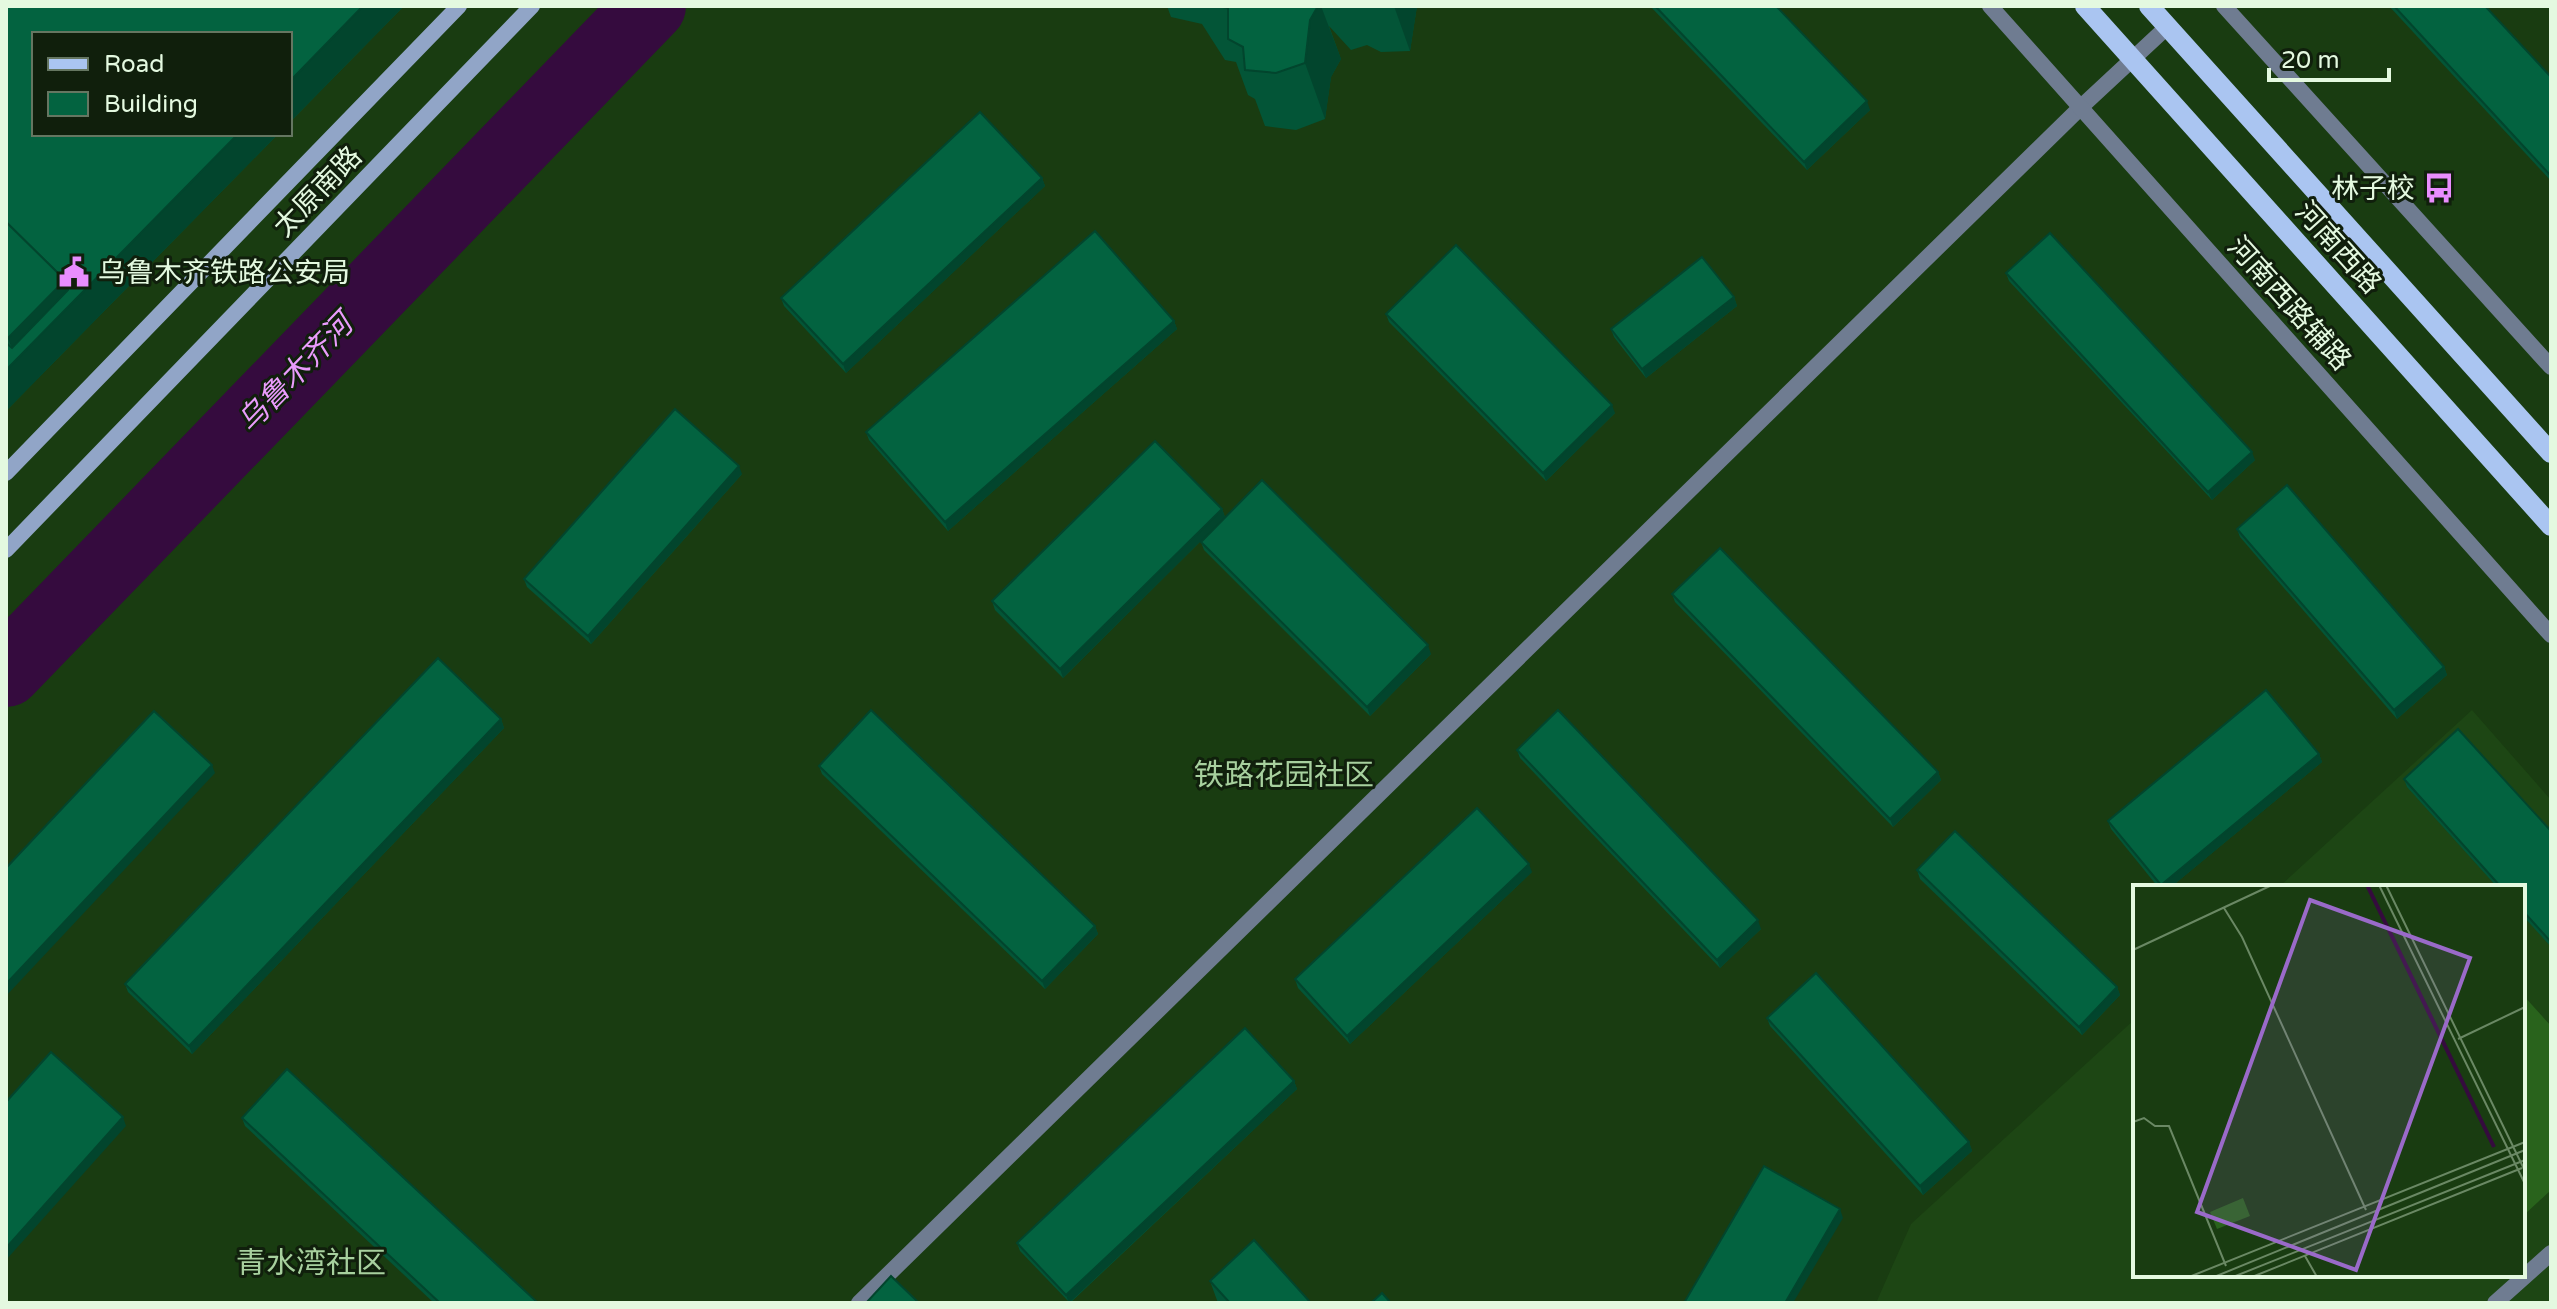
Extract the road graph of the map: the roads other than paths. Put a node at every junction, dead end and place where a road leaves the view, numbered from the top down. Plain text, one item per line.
1 (459, 6) edge
2 (532, 6) edge
3 (1990, 6) edge
4 (2085, 6) edge
5 (2149, 6) edge
6 (2224, 6) edge
7 (2167, 27) junction
8 (2133, 58) junction
9 (2081, 107) junction
10 (2551, 367) edge
11 (2551, 453) edge
12 (6, 473) edge
13 (2551, 526) edge
14 (6, 550) edge
15 (2551, 635) edge
16 (2551, 1253) edge
17 (2525, 1276) edge
18 (2524, 1277) edge
19 (859, 1303) edge
20 (2495, 1303) edge

1 - 12 main road
2 - 14 main road, 太原南路
3 - 9 street, 河南西路辅路
4 - 8 main road, 河南西路
5 - 7 main road, 河南西路
6 - 10 street
7 - 8 street
7 - 11 main road, 河南西路
8 - 9 street
8 - 13 main road, 河南西路
9 - 15 street, 河南西路辅路
9 - 19 street
16 - 17 street
18 - 20 street

